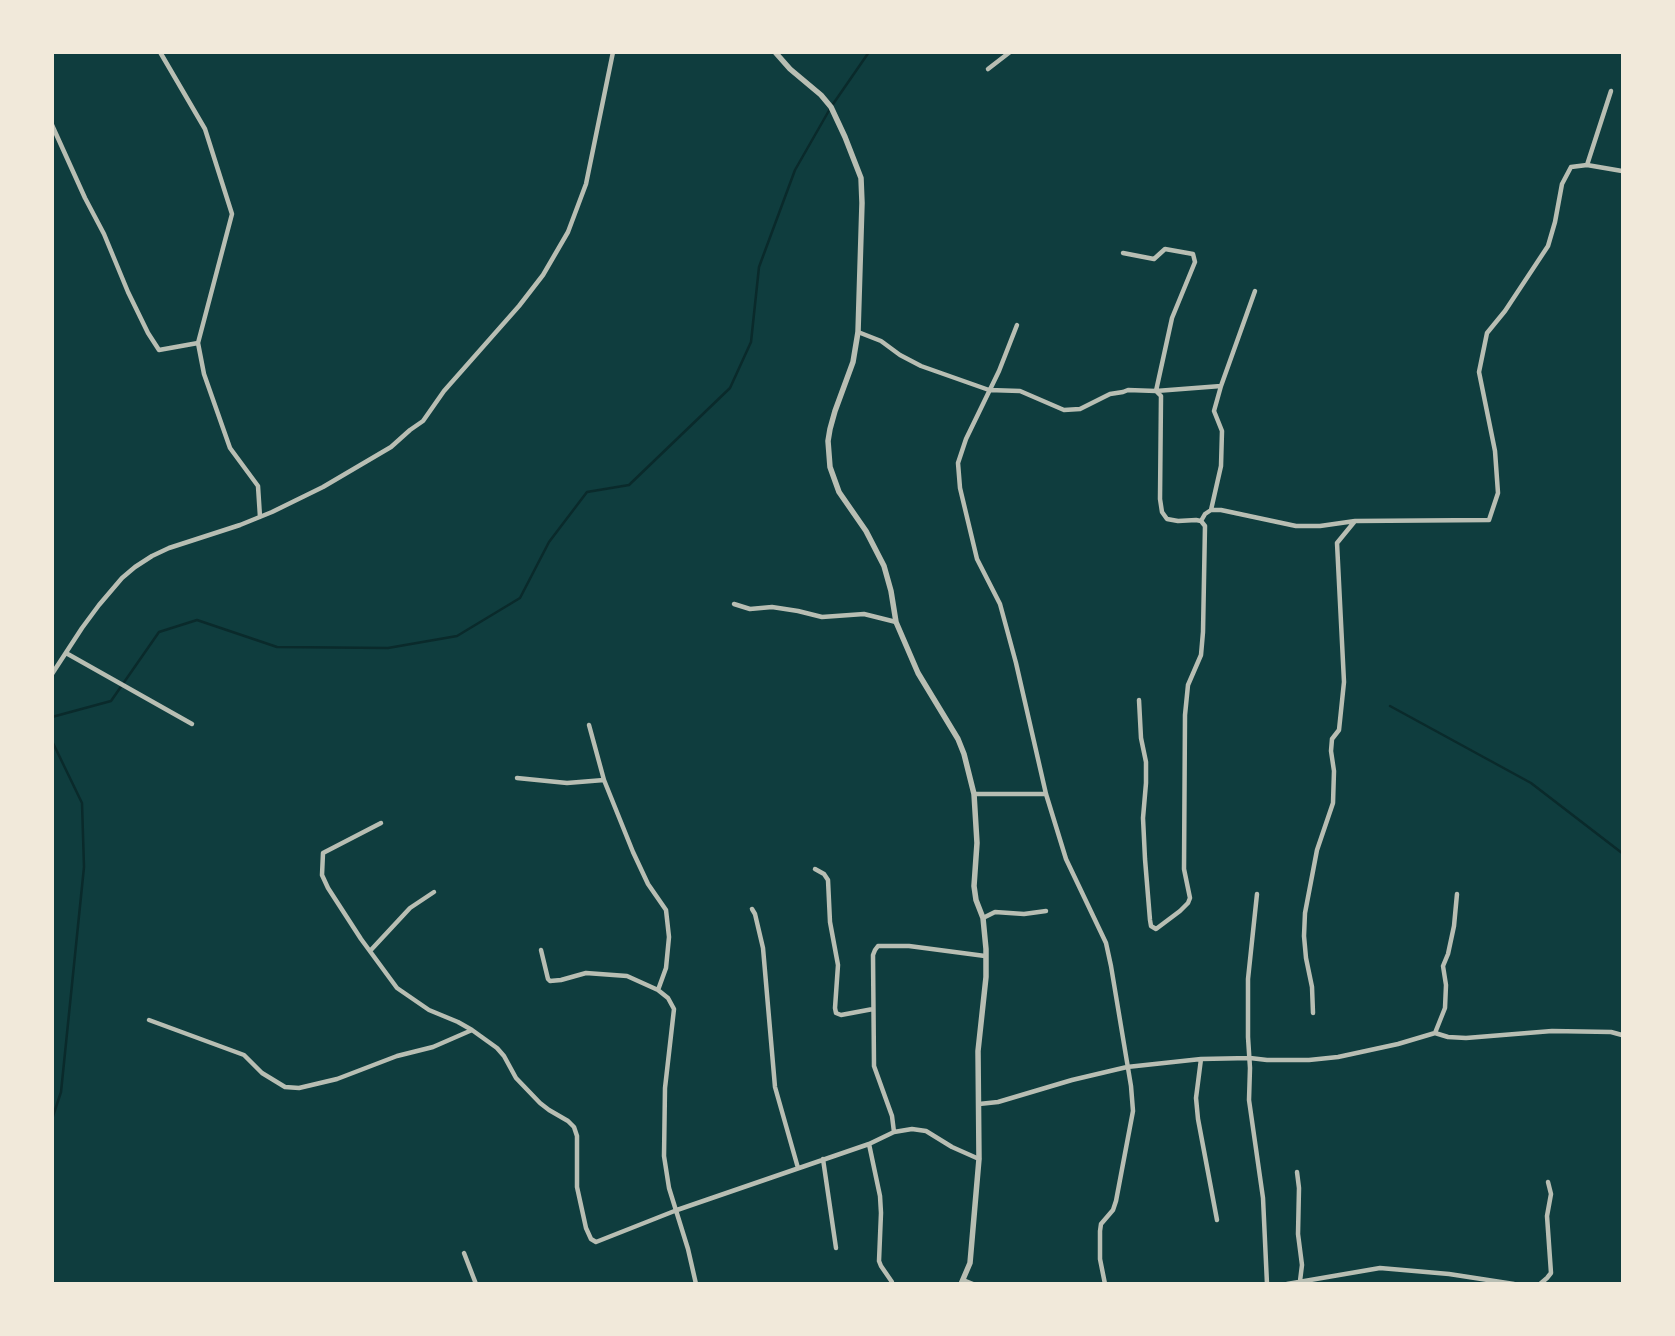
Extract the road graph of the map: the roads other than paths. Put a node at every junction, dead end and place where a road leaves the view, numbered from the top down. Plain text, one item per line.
1 (160, 52) edge
2 (613, 52) edge
3 (776, 52) edge
4 (1010, 52) edge
5 (988, 69) dead end
6 (1610, 91) dead end
7 (52, 124) edge
8 (1588, 165) junction
9 (1622, 170) edge
10 (1123, 253) dead end
11 (1256, 291) dead end
12 (1017, 325) dead end
13 (858, 332) junction
14 (198, 343) junction
15 (1221, 386) junction
16 (989, 390) junction
17 (1156, 391) junction
18 (1211, 510) junction
19 (260, 517) junction
20 (1354, 521) junction
21 (1201, 522) junction
22 (734, 604) dead end
23 (896, 622) junction
24 (66, 653) junction
25 (52, 674) edge
26 (1139, 700) dead end
27 (192, 724) dead end
28 (589, 725) dead end
29 (518, 778) dead end
30 (604, 780) junction
31 (974, 794) junction
32 (1046, 794) junction
33 (380, 823) dead end
34 (815, 870) dead end
35 (434, 892) dead end
36 (1257, 894) dead end
37 (1457, 894) dead end
38 (752, 909) dead end
39 (1046, 911) dead end
40 (983, 918) junction
41 (541, 950) dead end
42 (370, 951) junction
43 (985, 956) junction
44 (658, 990) junction
45 (873, 1009) junction
46 (1313, 1013) dead end
47 (149, 1020) dead end
48 (472, 1030) junction
49 (1436, 1033) junction
50 (1622, 1035) edge
51 (1250, 1058) junction
52 (1201, 1059) junction
53 (1127, 1067) junction
54 (979, 1104) junction
55 (894, 1132) junction
56 (869, 1144) junction
57 (823, 1159) junction
58 (979, 1159) junction
59 (798, 1168) junction
60 (1297, 1172) dead end
61 (1548, 1182) dead end
62 (677, 1210) junction
63 (1217, 1220) dead end
64 (836, 1248) dead end
65 (464, 1253) dead end
66 (1300, 1281) junction
67 (892, 1282) edge
68 (962, 1282) edge
69 (476, 1284) edge
70 (696, 1284) edge
71 (974, 1284) edge
72 (1105, 1284) edge
73 (1267, 1284) edge
74 (1287, 1284) edge
75 (1514, 1284) edge
76 (1540, 1284) edge

1 - 14 street
2 - 19 street
3 - 13 street
4 - 5 street
6 - 8 street
7 - 14 street
8 - 9 street
8 - 20 street
10 - 17 street
11 - 15 street
12 - 16 street
13 - 16 street
13 - 23 street
14 - 19 street
15 - 17 street
15 - 18 street
16 - 17 street
16 - 32 street
17 - 21 street
18 - 20 street
18 - 21 street
19 - 24 street
20 - 46 street
21 - 26 street
22 - 23 street
23 - 31 street
24 - 25 street
24 - 27 street
28 - 30 street
29 - 30 street
30 - 44 street
31 - 32 street
31 - 40 street
32 - 53 street
33 - 42 street
34 - 45 street
35 - 42 street
36 - 51 street
37 - 49 street
38 - 59 street
39 - 40 street
40 - 43 street
41 - 44 street
42 - 48 street
43 - 45 street
43 - 54 street
44 - 62 street
45 - 55 street
47 - 48 street
48 - 62 street
49 - 50 street
49 - 51 street
51 - 52 street
51 - 73 street
52 - 53 street
52 - 63 street
53 - 54 street
53 - 72 street
54 - 58 street
55 - 56 street
55 - 58 street
56 - 57 street
56 - 67 street
57 - 59 street
57 - 64 street
58 - 68 street
59 - 62 street
60 - 66 street
61 - 76 street
62 - 70 street
65 - 69 street
66 - 74 street
66 - 75 street
68 - 71 street

